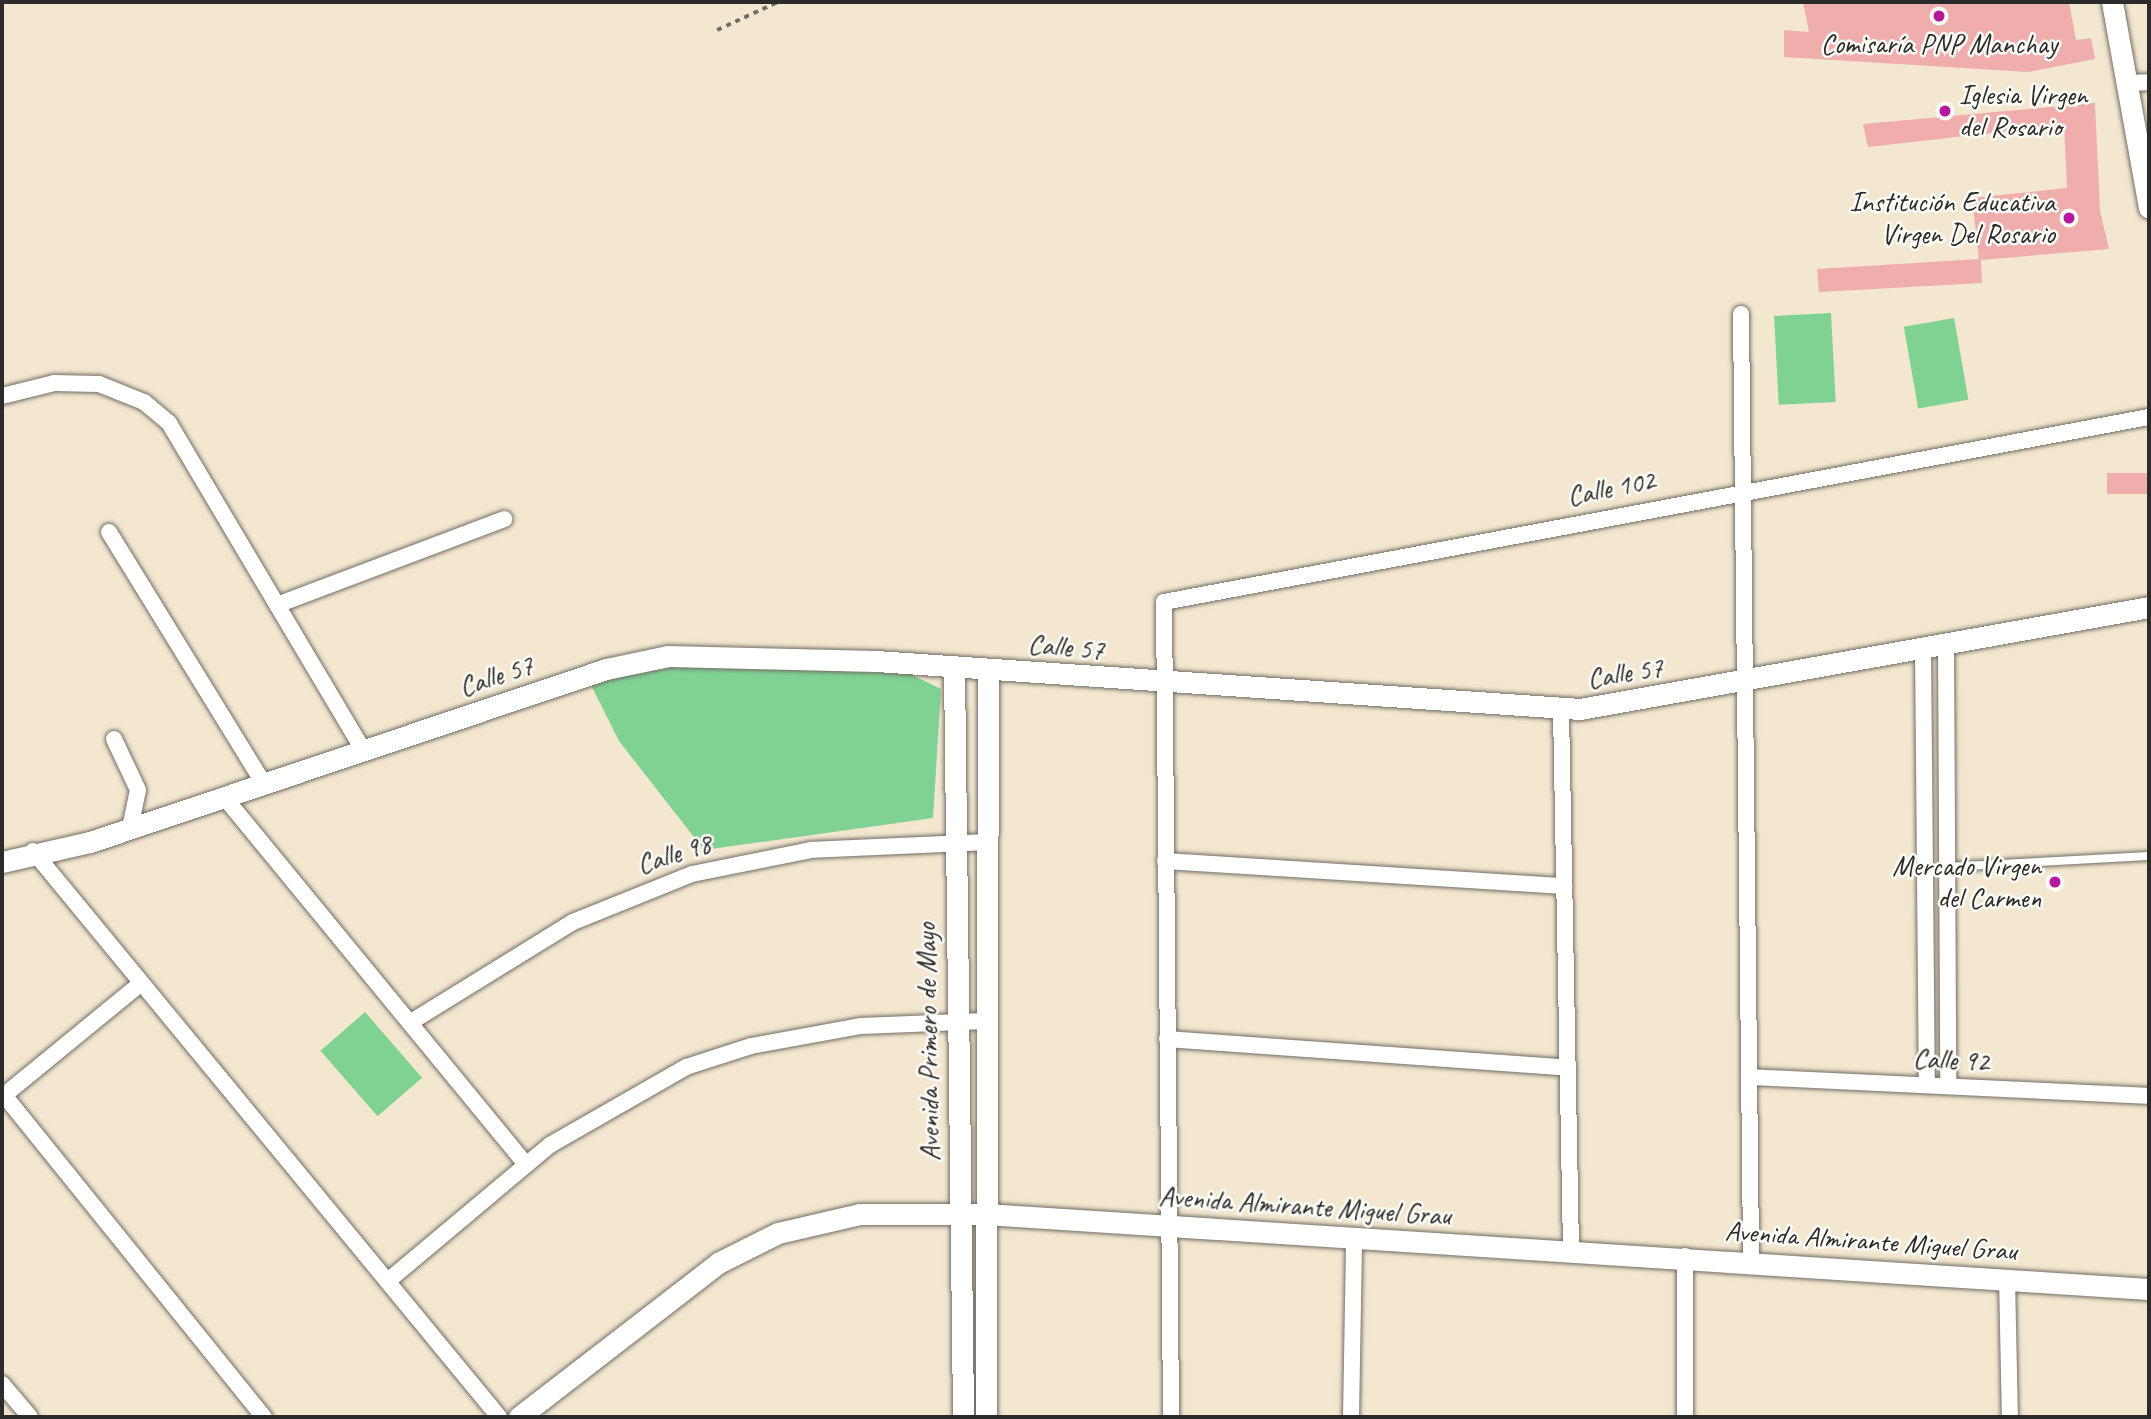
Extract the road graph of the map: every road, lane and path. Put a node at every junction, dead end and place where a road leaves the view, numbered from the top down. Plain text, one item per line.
1 (778, 2) edge
2 (2112, 2) edge
3 (717, 30) dead end
4 (2149, 82) edge
5 (2126, 83) junction
6 (2149, 208) edge
7 (1741, 314) dead end
8 (2, 396) edge
9 (2149, 416) edge
10 (1738, 491) junction
11 (503, 519) dead end
12 (109, 532) dead end
13 (277, 605) junction
14 (2149, 607) edge
15 (1946, 642) junction
16 (1923, 646) junction
17 (954, 666) junction
18 (988, 669) junction
19 (1745, 680) junction
20 (1162, 683) junction
21 (1561, 709) junction
22 (114, 739) dead end
23 (362, 748) junction
24 (264, 784) junction
25 (225, 798) junction
26 (130, 828) junction
27 (955, 839) junction
28 (986, 842) junction
29 (33, 851) junction
30 (2149, 856) edge
31 (1165, 861) junction
32 (2, 862) edge
33 (1946, 867) junction
34 (1564, 886) junction
35 (140, 984) junction
36 (986, 1020) junction
37 (955, 1022) junction
38 (411, 1023) junction
39 (1167, 1039) junction
40 (1568, 1068) junction
41 (1749, 1077) junction
42 (1927, 1085) junction
43 (1948, 1086) junction
44 (3, 1096) edge
45 (2149, 1096) edge
46 (526, 1164) junction
47 (959, 1213) junction
48 (985, 1214) junction
49 (1170, 1226) junction
50 (1354, 1238) junction
51 (1571, 1250) junction
52 (1685, 1256) junction
53 (1751, 1260) junction
54 (2007, 1278) junction
55 (389, 1280) junction
56 (2149, 1289) edge
57 (2, 1384) edge
58 (30, 1417) edge
59 (264, 1417) edge
60 (499, 1417) edge
61 (519, 1417) edge
62 (963, 1417) edge
63 (986, 1417) edge
64 (1171, 1417) edge
65 (1351, 1417) edge
66 (1685, 1417) edge
67 (2010, 1417) edge

1 - 3 path
2 - 5 street
4 - 5 street
5 - 6 street
7 - 10 street
8 - 13 street
9 - 10 street, Calle 102
10 - 19 street
10 - 20 street, Calle 102
11 - 13 street
12 - 24 street
13 - 23 street
14 - 15 street, Calle 57
15 - 16 street, Calle 57
15 - 33 street
16 - 19 street, Calle 57
16 - 42 street
17 - 18 street, Calle 57
17 - 23 street, Calle 57
17 - 27 street, Avenida Primero de Mayo
18 - 20 street, Calle 57
18 - 28 street, Avenida Primero de Mayo
19 - 21 street, Calle 57
19 - 41 street
20 - 21 street, Calle 57
20 - 31 street, Calle 102
21 - 34 street
22 - 26 street
23 - 24 street, Calle 57
24 - 25 street, Calle 57
25 - 26 street, Calle 57
25 - 38 street
26 - 29 street, Calle 57
27 - 28 street, Calle 98
27 - 37 street, Avenida Primero de Mayo
27 - 38 street, Calle 98
28 - 36 street, Avenida Primero de Mayo
29 - 32 street, Calle 57
29 - 35 street
30 - 33 lane
31 - 34 street
31 - 39 street, Calle 102
33 - 43 street
34 - 40 street
35 - 44 street
35 - 55 street
36 - 37 street
36 - 48 street, Avenida Primero de Mayo
37 - 46 street
37 - 47 street, Avenida Primero de Mayo
38 - 46 street
39 - 40 street
39 - 49 street, Calle 102
40 - 51 street
41 - 42 street, Calle 92
41 - 53 street
42 - 43 street, Calle 92
43 - 45 street, Calle 92
44 - 59 street
46 - 55 street
47 - 48 street, Avenida Almirante Miguel Grau
47 - 61 street, Avenida Almirante Miguel Grau
47 - 62 street, Avenida Primero de Mayo
48 - 49 street, Avenida Almirante Miguel Grau
48 - 63 street, Avenida Primero de Mayo
49 - 50 street, Avenida Almirante Miguel Grau
49 - 64 street, Calle 102
50 - 51 street, Avenida Almirante Miguel Grau
50 - 65 street
51 - 52 street, Avenida Almirante Miguel Grau
52 - 53 street, Avenida Almirante Miguel Grau
52 - 66 street
53 - 54 street, Avenida Almirante Miguel Grau
54 - 56 street, Avenida Almirante Miguel Grau
54 - 67 street
55 - 60 street
57 - 58 street

